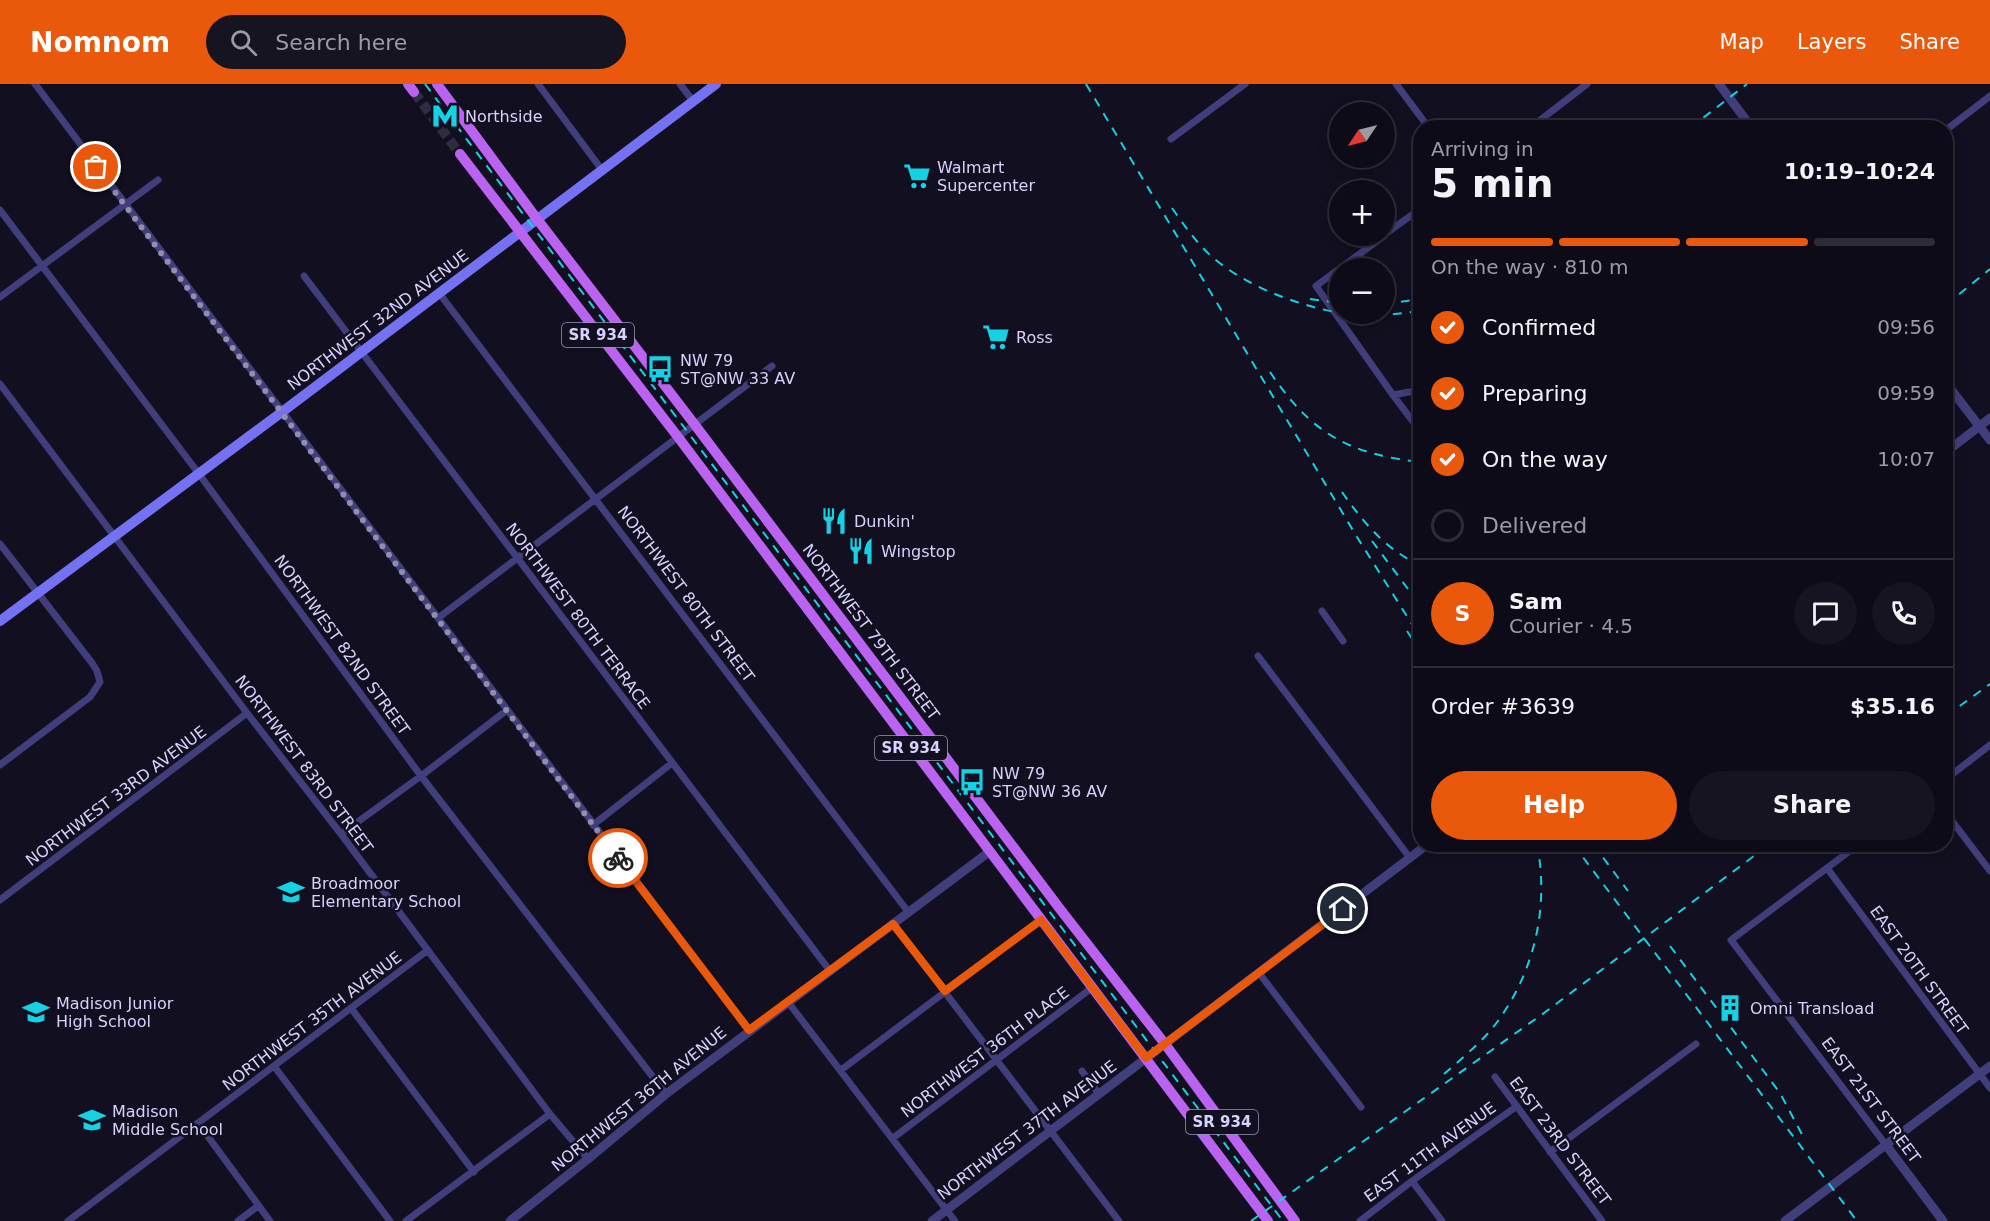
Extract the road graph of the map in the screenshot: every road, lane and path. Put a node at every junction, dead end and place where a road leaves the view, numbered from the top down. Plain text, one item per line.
1 (35, 84) edge
2 (437, 84) edge
3 (538, 84) edge
4 (680, 84) edge
5 (716, 84) edge
6 (1245, 84) edge
7 (1396, 84) edge
8 (1587, 84) edge
9 (1719, 84) edge
10 (1990, 96) edge
11 (693, 101) junction
12 (1423, 120) edge
13 (1540, 120) edge
14 (1746, 120) edge
15 (1953, 125) edge
16 (1171, 139) dead end
17 (460, 154) tunnel mouth
18 (602, 170) junction
19 (158, 180) dead end
20 (125, 206) junction
21 (0, 210) edge
22 (1413, 214) edge
23 (537, 219) junction
24 (1395, 227) edge
25 (519, 232) junction
26 (1369, 246) edge
27 (42, 265) junction
28 (304, 276) dead end
29 (439, 293) junction
30 (0, 297) edge
31 (361, 352) junction
32 (772, 366) dead end
33 (0, 384) edge
34 (1413, 391) edge
35 (1953, 392) edge
36 (1393, 395) junction
37 (282, 412) junction
38 (1990, 418) edge
39 (1413, 421) edge
40 (695, 425) junction
41 (1979, 426) junction
42 (678, 437) junction
43 (1990, 440) edge
44 (1953, 446) edge
45 (199, 474) junction
46 (597, 499) junction
47 (115, 536) junction
48 (0, 544) edge
49 (517, 558) junction
50 (37, 594) junction
51 (1322, 611) dead end
52 (438, 618) junction
53 (0, 621) edge
54 (1343, 641) dead end
55 (1258, 656) dead end
56 (507, 710) junction
57 (248, 713) junction
58 (1990, 745) edge
59 (672, 762) junction
60 (0, 765) edge
61 (1953, 774) edge
62 (421, 776) junction
63 (1953, 822) edge
64 (593, 825) junction
65 (341, 834) junction
66 (990, 852) junction
67 (1418, 852) edge
68 (1848, 852) edge
69 (1410, 858) junction
70 (1827, 868) junction
71 (1990, 871) edge
72 (0, 900) edge
73 (909, 913) junction
74 (1041, 920) junction
75 (893, 924) junction
76 (428, 951) junction
77 (830, 971) junction
78 (1259, 973) junction
79 (1093, 987) junction
80 (945, 991) junction
81 (788, 1002) junction
82 (351, 1008) junction
83 (749, 1030) junction
84 (1165, 1044) junction
85 (1696, 1044) dead end
86 (1146, 1058) junction
87 (998, 1060) junction
88 (274, 1066) junction
89 (1990, 1066) edge
90 (841, 1070) junction
91 (1082, 1071) dead end
92 (1979, 1074) junction
93 (1495, 1077) dead end
94 (1990, 1088) edge
95 (666, 1094) junction
96 (1099, 1094) junction
97 (1517, 1106) junction
98 (1361, 1107) dead end
99 (550, 1114) junction
100 (198, 1123) junction
101 (1050, 1131) junction
102 (892, 1138) junction
103 (1886, 1145) junction
104 (1550, 1152) junction
105 (588, 1159) junction
106 (474, 1172) junction
107 (1412, 1181) junction
108 (258, 1206) junction
109 (946, 1210) junction
110 (1265, 1217) edge
111 (68, 1221) edge
112 (238, 1221) edge
113 (270, 1221) edge
114 (390, 1221) edge
115 (406, 1221) edge
116 (510, 1221) edge
117 (932, 1221) edge
118 (955, 1221) edge
119 (1119, 1221) edge
120 (1295, 1221) edge
121 (1360, 1221) edge
122 (1442, 1221) edge
123 (1602, 1221) edge
124 (1785, 1221) edge
125 (1943, 1221) edge

1 - 20 street
2 - 23 main road, NORTHWEST 79TH STREET / SR 934
3 - 18 street
4 - 11 street
5 - 11 main road, NORTHWEST 32ND AVENUE
6 - 16 street
7 - 12 street
8 - 13 street
9 - 14 street
10 - 15 street
11 - 18 main road, NORTHWEST 32ND AVENUE
17 - 25 main road, SR 934
18 - 23 main road, NORTHWEST 32ND AVENUE
19 - 20 street
20 - 27 street
20 - 37 street
21 - 27 street, NORTHWEST 82ND STREET
22 - 24 street
23 - 25 main road, NORTHWEST 32ND AVENUE
23 - 40 main road, NORTHWEST 79TH STREET / SR 934
25 - 29 main road, NORTHWEST 32ND AVENUE
25 - 42 main road, SR 934
26 - 36 street
27 - 30 street
27 - 45 street, NORTHWEST 82ND STREET
28 - 31 street, NORTHWEST 80TH TERRACE
29 - 31 main road, NORTHWEST 32ND AVENUE
29 - 46 street, NORTHWEST 80TH STREET
31 - 37 main road, NORTHWEST 32ND AVENUE
31 - 49 street, NORTHWEST 80TH TERRACE
32 - 40 street
33 - 47 street, NORTHWEST 83RD STREET
34 - 36 street
35 - 41 street
36 - 39 street
37 - 45 main road, NORTHWEST 32ND AVENUE
37 - 52 street
38 - 41 street
40 - 42 street
40 - 84 main road, NORTHWEST 79TH STREET / SR 934
41 - 43 street
41 - 44 street
42 - 46 street
42 - 66 main road, SR 934
45 - 47 main road, NORTHWEST 32ND AVENUE
45 - 62 street, NORTHWEST 82ND STREET
46 - 49 street
46 - 73 street, NORTHWEST 80TH STREET
47 - 50 main road, NORTHWEST 32ND AVENUE
47 - 57 street, NORTHWEST 83RD STREET
48 - 50 street
49 - 52 street
49 - 59 street, NORTHWEST 80TH TERRACE
50 - 53 main road, NORTHWEST 32ND AVENUE
50 - 60 street
51 - 54 street
52 - 56 street
55 - 69 street
56 - 62 street
56 - 64 street
57 - 65 street, NORTHWEST 83RD STREET
57 - 72 street, NORTHWEST 33RD AVENUE
58 - 61 street
59 - 64 street
59 - 77 street, NORTHWEST 80TH TERRACE
62 - 65 street
62 - 95 street, NORTHWEST 82ND STREET
63 - 71 street
64 - 83 street
65 - 76 street, NORTHWEST 83RD STREET
66 - 73 street, NORTHWEST 36TH AVENUE
66 - 74 main road, SR 934
67 - 69 street, NORTHWEST 37TH AVENUE
68 - 70 street
69 - 78 street, NORTHWEST 37TH AVENUE
70 - 92 street, EAST 20TH STREET
70 - 103 street, EAST 21ST STREET
73 - 75 street, NORTHWEST 36TH AVENUE
74 - 79 main road, SR 934
74 - 80 street
75 - 77 street, NORTHWEST 36TH AVENUE
75 - 80 street
76 - 82 street, NORTHWEST 35TH AVENUE
76 - 99 street, NORTHWEST 83RD STREET
77 - 81 street, NORTHWEST 36TH AVENUE
78 - 84 street, NORTHWEST 37TH AVENUE
78 - 98 street
79 - 86 main road, SR 934
79 - 87 street, NORTHWEST 36TH PLACE
80 - 87 street
80 - 90 street
81 - 83 street, NORTHWEST 36TH AVENUE
81 - 90 street
82 - 88 street, NORTHWEST 35TH AVENUE
82 - 106 street
83 - 95 street, NORTHWEST 36TH AVENUE
84 - 86 street, NORTHWEST 37TH AVENUE
84 - 120 main road, NORTHWEST 79TH STREET / SR 934
85 - 104 street
86 - 96 street, NORTHWEST 37TH AVENUE
86 - 110 main road, SR 934
87 - 101 street
87 - 102 street, NORTHWEST 36TH PLACE
88 - 100 street, NORTHWEST 35TH AVENUE
88 - 114 street
89 - 92 street
90 - 102 street
91 - 96 street
92 - 94 street, EAST 20TH STREET
92 - 103 street
93 - 97 street, EAST 23RD STREET
95 - 105 street, NORTHWEST 36TH AVENUE
96 - 101 street, NORTHWEST 37TH AVENUE
97 - 104 street, EAST 23RD STREET
97 - 107 street, EAST 11TH AVENUE
99 - 105 street, NORTHWEST 83RD STREET
99 - 106 street
100 - 108 street
100 - 111 street, NORTHWEST 35TH AVENUE
101 - 109 street, NORTHWEST 37TH AVENUE
101 - 119 street
102 - 109 street
103 - 124 street
103 - 125 street, EAST 21ST STREET
104 - 123 street, EAST 23RD STREET
105 - 116 street, NORTHWEST 36TH AVENUE
106 - 115 street
107 - 121 street, EAST 11TH AVENUE
107 - 122 street
108 - 112 street
108 - 113 street
109 - 117 street, NORTHWEST 37TH AVENUE
109 - 118 street

